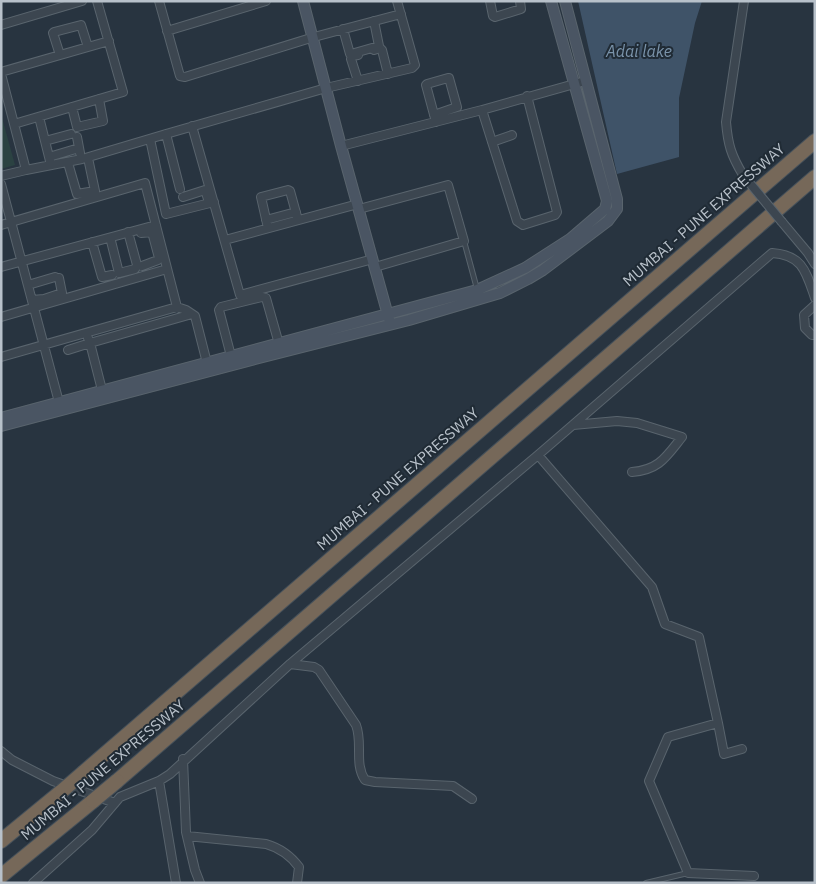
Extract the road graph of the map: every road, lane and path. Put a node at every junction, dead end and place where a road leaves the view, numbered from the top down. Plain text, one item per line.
1 (82, 1) edge
2 (97, 1) edge
3 (159, 1) edge
4 (266, 1) edge
5 (303, 1) edge
6 (398, 1) edge
7 (490, 1) edge
8 (520, 1) edge
9 (552, 1) edge
10 (565, 1) edge
11 (744, 1) edge
12 (401, 14) junction
13 (374, 21) junction
14 (1, 24) edge
15 (343, 29) junction
16 (167, 31) junction
17 (314, 37) junction
18 (109, 41) junction
19 (88, 47) junction
20 (60, 55) junction
21 (1, 73) edge
22 (388, 74) junction
23 (358, 81) junction
24 (580, 83) junction
25 (326, 88) junction
26 (527, 96) junction
27 (100, 102) junction
28 (502, 104) junction
29 (71, 110) junction
30 (482, 110) junction
31 (494, 111) dead end
32 (435, 118) junction
33 (40, 119) junction
34 (72, 123) dead end
35 (14, 124) junction
36 (192, 126) junction
37 (512, 135) dead end
38 (167, 137) junction
39 (45, 141) junction
40 (815, 141) edge
41 (151, 142) junction
42 (492, 142) junction
43 (341, 146) junction
44 (79, 148) junction
45 (86, 160) junction
46 (50, 161) junction
47 (69, 165) junction
48 (26, 170) junction
49 (175, 172) junction
50 (1, 176) edge
51 (159, 176) junction
52 (815, 176) edge
53 (1, 184) edge
54 (89, 196) junction
55 (212, 202) junction
56 (359, 206) junction
57 (297, 216) junction
58 (266, 220) junction
59 (12, 222) junction
60 (1, 225) edge
61 (156, 225) junction
62 (268, 228) junction
63 (128, 234) junction
64 (225, 240) junction
65 (111, 241) junction
66 (464, 241) junction
67 (93, 244) junction
68 (158, 244) junction
69 (22, 261) junction
70 (151, 262) junction
71 (374, 263) junction
72 (815, 264) edge
73 (142, 266) dead end
74 (1, 267) edge
75 (167, 269) junction
76 (154, 273) junction
77 (116, 274) junction
78 (121, 281) junction
79 (28, 285) junction
80 (477, 290) junction
81 (815, 298) edge
82 (33, 303) junction
83 (815, 305) edge
84 (177, 307) junction
85 (192, 314) junction
86 (388, 314) junction
87 (1, 317) edge
88 (391, 325) junction
89 (86, 332) junction
90 (815, 335) edge
91 (90, 343) junction
92 (44, 344) junction
93 (279, 344) junction
94 (68, 350) dead end
95 (231, 356) junction
96 (1, 358) edge
97 (207, 362) junction
98 (102, 390) junction
99 (60, 406) junction
100 (1, 418) edge
101 (572, 425) junction
102 (1, 426) edge
103 (538, 454) junction
104 (632, 472) dead end
105 (290, 664) junction
106 (718, 723) junction
107 (742, 749) dead end
108 (2, 752) edge
109 (183, 760) junction
110 (159, 782) junction
111 (472, 799) dead end
112 (115, 803) junction
113 (187, 836) junction
114 (1, 841) edge
115 (688, 873) junction
116 (706, 874) junction
117 (1, 876) edge
118 (754, 876) dead end
119 (33, 883) edge
120 (176, 883) edge
121 (200, 883) edge
122 (297, 883) edge
123 (646, 883) edge
124 (706, 883) edge

1 - 14 street
2 - 18 street
3 - 16 street
4 - 16 street
5 - 17 main road
6 - 12 street
7 - 8 street
9 - 24 main road
10 - 24 main road
11 - 72 street, bridge
12 - 13 street
12 - 22 street
13 - 15 street
13 - 15 street
15 - 17 street
16 - 17 street
17 - 25 main road
18 - 19 street
18 - 27 street
19 - 20 street
19 - 20 street
20 - 21 street
21 - 35 street
22 - 23 street
22 - 23 street
23 - 25 street
24 - 26 street
24 - 80 main road
24 - 88 main road
25 - 36 street
25 - 43 main road
26 - 28 street
26 - 42 street
27 - 29 street
27 - 29 street
28 - 30 street
28 - 31 street
29 - 33 street
29 - 34 street
30 - 32 street
30 - 42 street
32 - 32 street
32 - 43 street
33 - 35 street
33 - 39 street
35 - 48 street
36 - 38 street
36 - 55 street
37 - 42 street
38 - 41 street
38 - 49 street
39 - 44 street
39 - 46 street
40 - 114 highway, MUMBAI - PUNE EXPRESSWAY, bridge
41 - 45 street
41 - 51 street
43 - 56 main road
44 - 45 street
44 - 46 street
45 - 47 street
45 - 54 street
46 - 47 street
46 - 48 street
47 - 54 street
48 - 50 street
49 - 51 street
49 - 55 street
51 - 55 street
52 - 117 highway, MUMBAI - PUNE EXPRESSWAY, bridge
53 - 59 street
54 - 59 street
54 - 61 street
55 - 64 street
56 - 57 street
56 - 66 street
56 - 71 main road
57 - 58 street
57 - 58 street
57 - 62 street
58 - 62 street
59 - 60 street
59 - 69 street
61 - 63 street
61 - 68 street
62 - 64 street
63 - 65 street
63 - 67 street
63 - 68 street
63 - 77 street
64 - 71 street
65 - 67 street
65 - 77 street
66 - 71 street
66 - 80 lane
67 - 69 street
67 - 77 street
68 - 70 street
68 - 75 street
69 - 74 street
69 - 79 street
70 - 73 street
70 - 76 street
71 - 86 main road
75 - 76 street
75 - 84 street
76 - 78 street
77 - 78 street
78 - 82 street
79 - 82 street
79 - 82 street
80 - 86 main road
81 - 101 street
82 - 87 street
82 - 92 street
83 - 90 street
84 - 85 street
84 - 89 street
85 - 91 street
85 - 97 street
86 - 88 main road
86 - 93 main road
88 - 99 main road
89 - 91 street
89 - 92 street
91 - 94 street
91 - 98 street
92 - 96 street
92 - 99 street
93 - 95 main road
93 - 95 street
95 - 97 main road
97 - 98 main road
98 - 99 main road
99 - 100 main road
99 - 102 main road
101 - 103 street
101 - 104 street
103 - 105 street
103 - 106 street
105 - 109 street
105 - 111 street
106 - 107 street
106 - 115 street
108 - 112 street
109 - 110 street
109 - 113 street
110 - 112 street
110 - 120 street
112 - 119 street
113 - 121 street
113 - 122 street
115 - 116 street
115 - 123 lane
116 - 118 street
116 - 124 street

